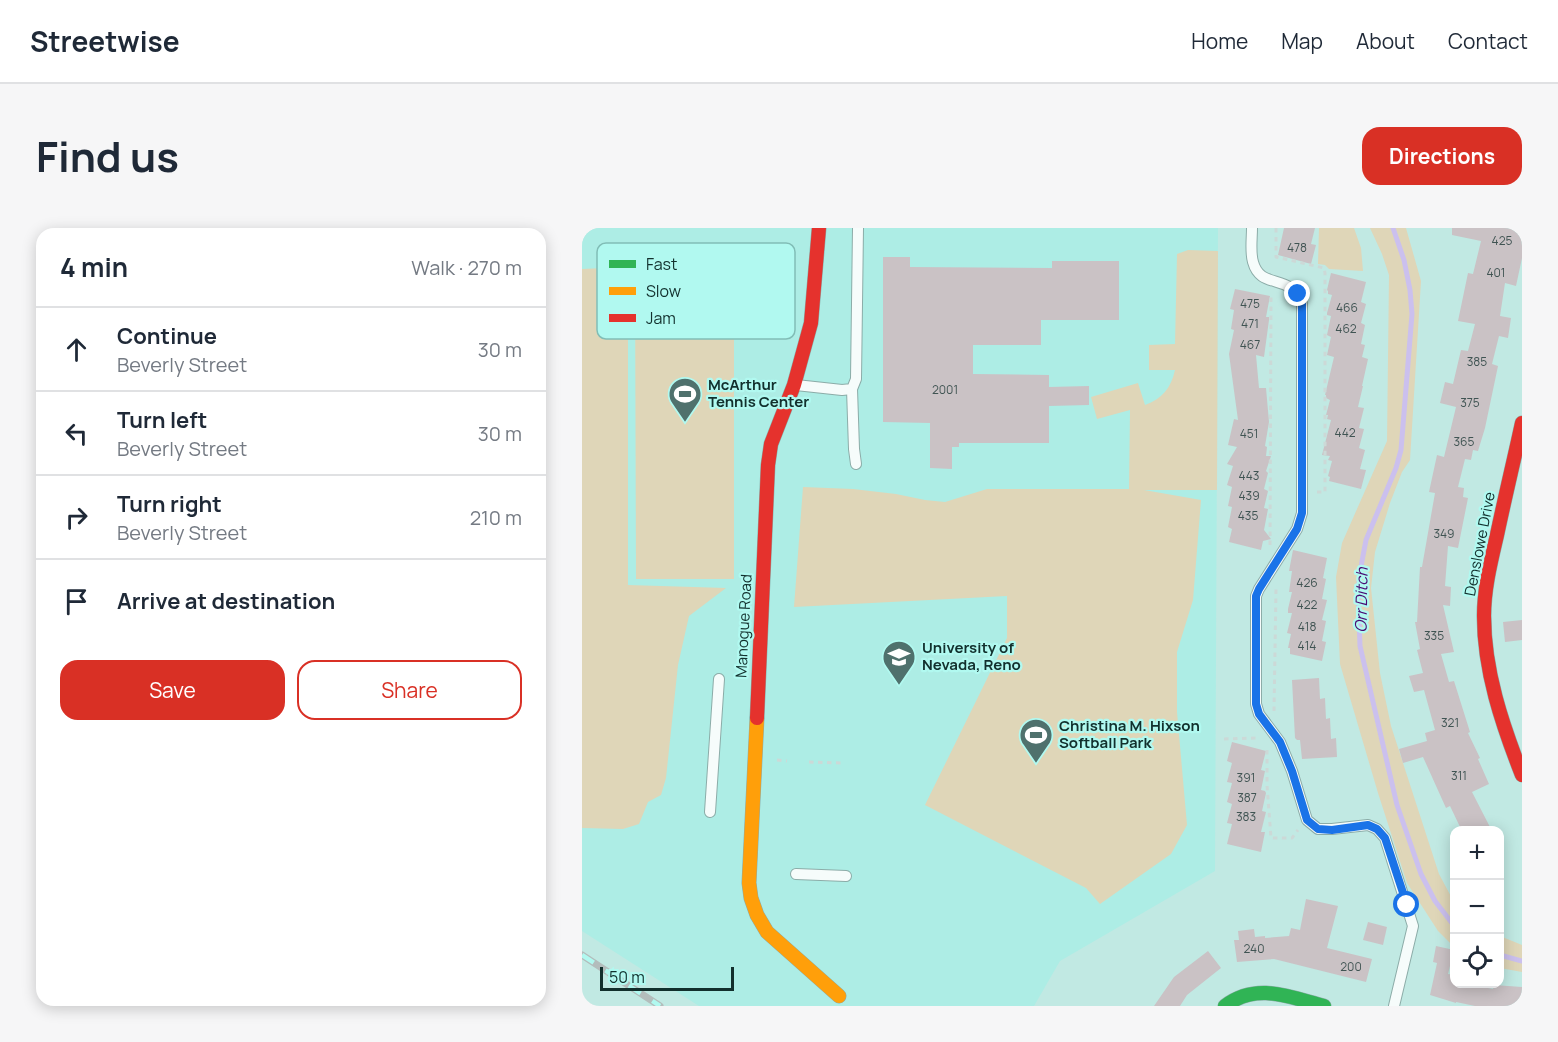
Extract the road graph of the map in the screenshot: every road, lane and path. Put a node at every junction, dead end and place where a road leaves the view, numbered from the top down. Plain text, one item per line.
1 (819, 228) edge
2 (858, 228) edge
3 (1252, 228) edge
4 (1272, 281) junction
5 (794, 385) junction
6 (852, 389) junction
7 (1522, 423) edge
8 (856, 464) dead end
9 (1271, 571) junction
10 (1276, 589) dead end
11 (719, 680) dead end
12 (1274, 715) dead end
13 (1224, 739) dead end
14 (1265, 742) dead end
15 (1267, 747) dead end
16 (809, 762) dead end
17 (842, 763) dead end
18 (1522, 775) edge
19 (710, 812) dead end
20 (1307, 820) junction
21 (796, 874) dead end
22 (846, 876) dead end
23 (842, 999) dead end
24 (582, 1000) edge
25 (592, 1006) edge
26 (1225, 1006) edge
27 (1324, 1006) edge
28 (1394, 1006) edge

1 - 5 street, Manogue Road
2 - 6 lane
3 - 4 lane
4 - 9 path
4 - 9 lane
5 - 6 lane
5 - 23 street, Manogue Road
6 - 8 lane
7 - 18 street, Denslowe Drive
9 - 20 lane
10 - 12 path
11 - 19 lane
13 - 14 path
15 - 20 path
16 - 17 path
20 - 28 lane
21 - 22 lane
24 - 25 path
26 - 27 street

